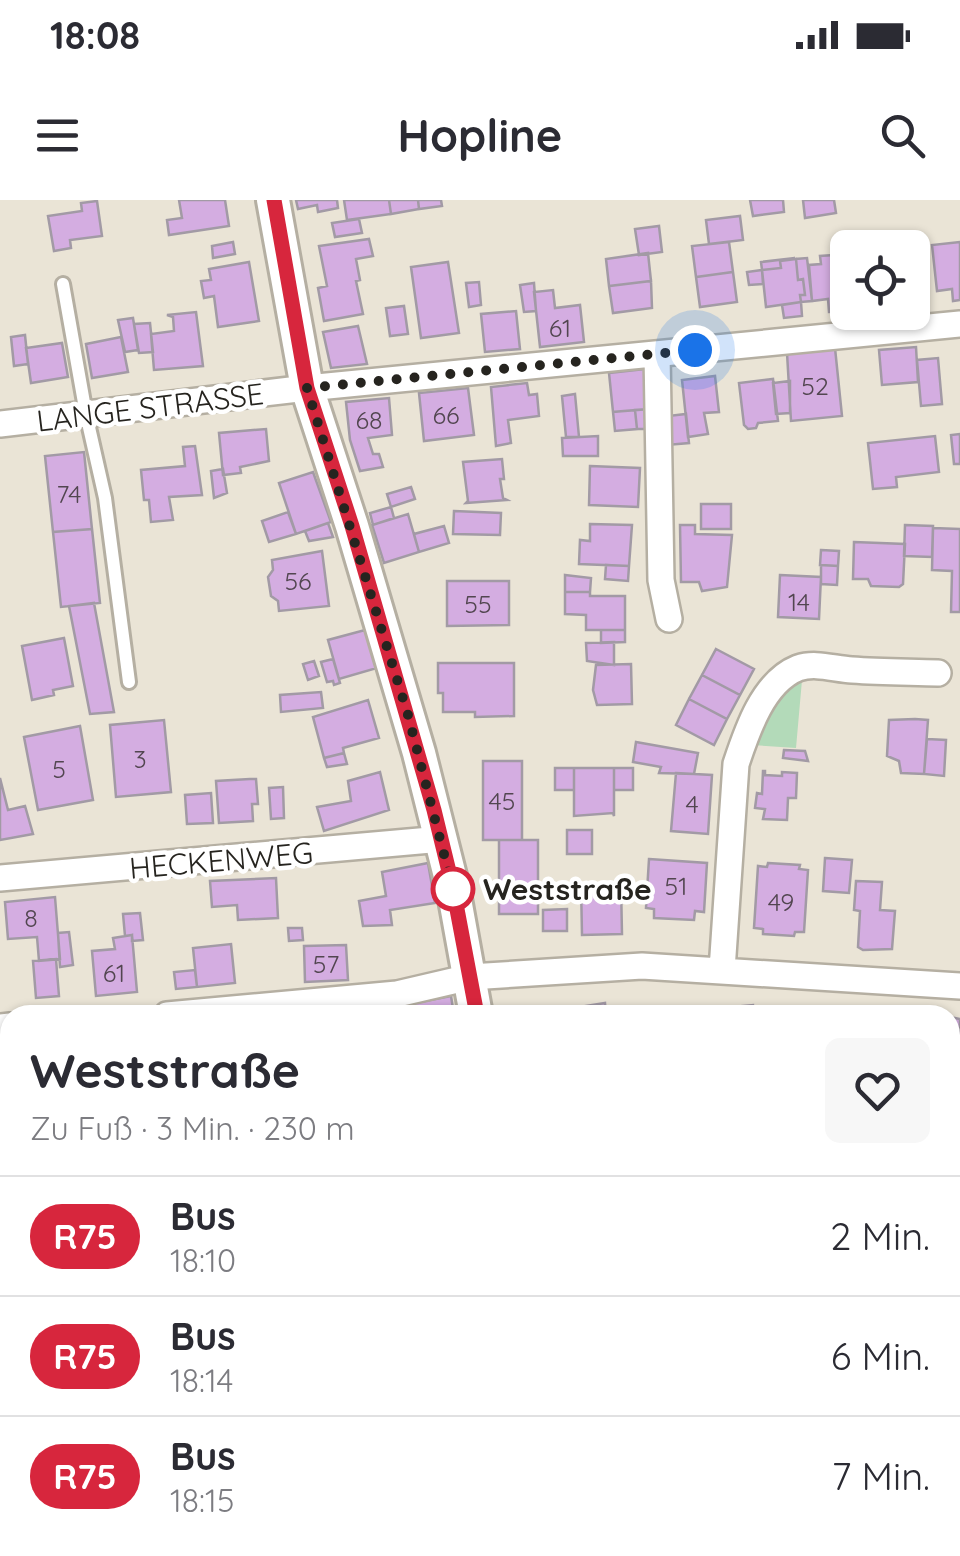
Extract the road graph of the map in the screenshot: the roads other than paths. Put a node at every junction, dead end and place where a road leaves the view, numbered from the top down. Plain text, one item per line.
1 (274, 200) edge
2 (63, 284) dead end
3 (960, 324) edge
4 (657, 354) junction
5 (307, 388) junction
6 (86, 414) junction
7 (0, 424) edge
8 (669, 619) dead end
9 (938, 673) dead end
10 (129, 682) dead end
11 (442, 839) junction
12 (0, 878) edge
13 (722, 970) junction
14 (470, 977) junction
15 (960, 986) edge
16 (277, 1005) edge
17 (474, 1005) edge

1 - 5 street
2 - 6 lane
3 - 4 street, LANGE STRASSE
4 - 5 street, LANGE STRASSE
4 - 8 street
5 - 6 street, LANGE STRASSE
5 - 11 street
6 - 7 street, LANGE STRASSE
6 - 10 lane
9 - 13 street
11 - 12 street, HECKENWEG
11 - 14 street
13 - 14 street
13 - 15 street
14 - 16 street
14 - 17 street

